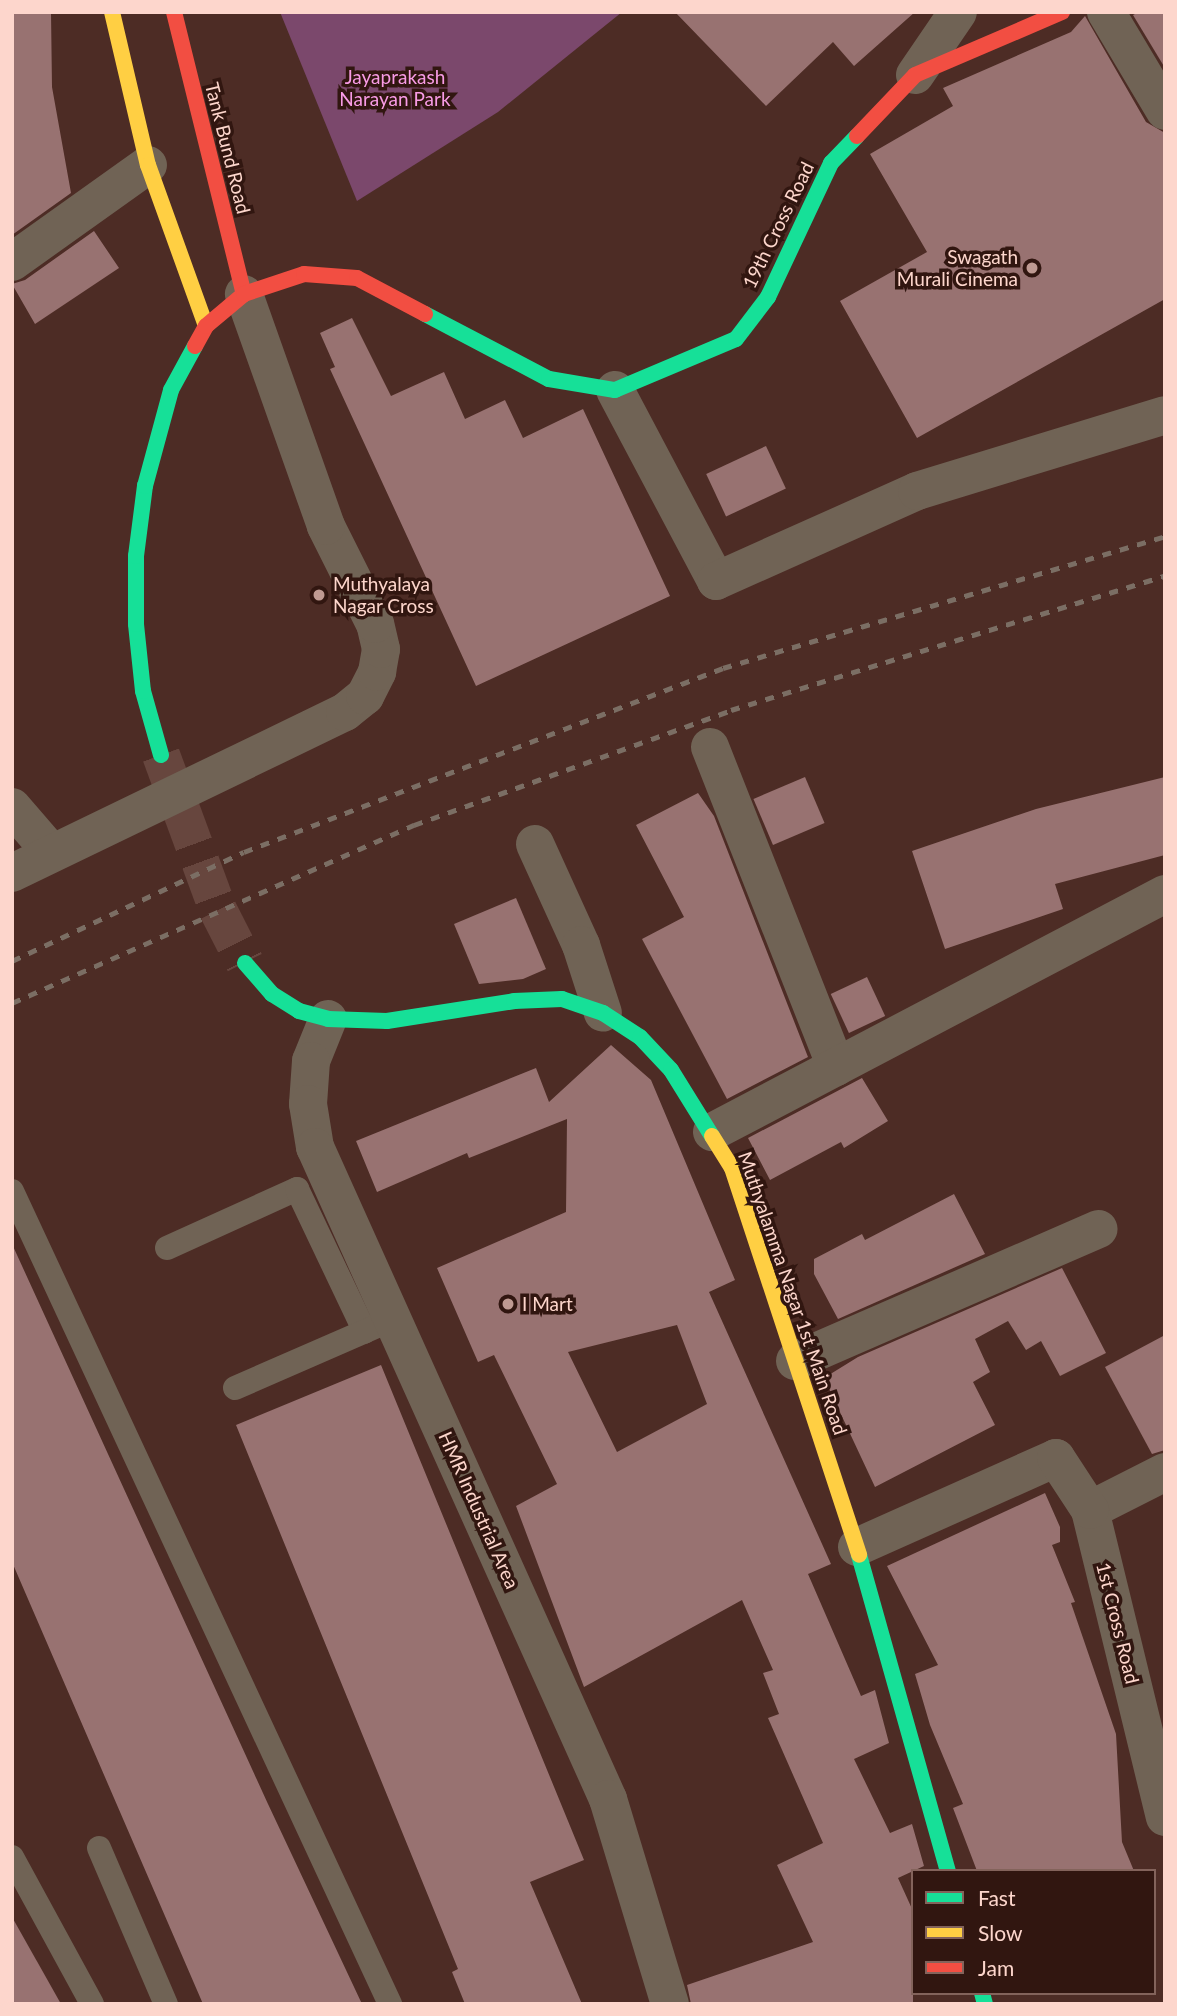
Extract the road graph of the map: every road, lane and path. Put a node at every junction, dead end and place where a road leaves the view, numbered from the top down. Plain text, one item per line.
1 (112, 12) edge
2 (174, 12) edge
3 (958, 12) edge
4 (1062, 12) edge
5 (1106, 12) edge
6 (915, 75) junction
7 (1165, 111) edge
8 (148, 165) junction
9 (12, 262) edge
10 (244, 294) junction
11 (206, 326) junction
12 (615, 390) junction
13 (1165, 415) edge
14 (710, 747) dead end
15 (161, 755) tunnel mouth
16 (12, 807) edge
17 (535, 844) dead end
18 (51, 852) junction
19 (12, 873) edge
20 (1165, 894) edge
21 (245, 964) tunnel mouth
22 (603, 1013) junction
23 (328, 1019) junction
24 (836, 1067) junction
25 (712, 1132) junction
26 (12, 1191) edge
27 (1098, 1229) dead end
28 (167, 1248) dead end
29 (379, 1325) junction
30 (795, 1361) junction
31 (235, 1388) dead end
32 (1165, 1472) edge
33 (1090, 1510) junction
34 (857, 1547) junction
35 (1165, 1817) edge
36 (100, 1848) dead end
37 (12, 1857) edge
38 (947, 1869) edge
39 (92, 2004) edge
40 (166, 2004) edge
41 (390, 2004) edge
42 (670, 2004) edge

1 - 8 street
2 - 10 street, Tank Bund Road
3 - 6 street
4 - 6 street, 19th Cross Road
5 - 7 street
6 - 12 street, 19th Cross Road
8 - 9 street
8 - 11 street
10 - 11 street
10 - 12 street
10 - 18 street
11 - 15 street
12 - 13 street
14 - 24 street
16 - 18 street
17 - 22 street
18 - 19 street
20 - 24 street
21 - 23 street, Muthyalamma Nagar 1st Main Road
22 - 23 street, Muthyalamma Nagar 1st Main Road
22 - 25 street, Muthyalamma Nagar 1st Main Road
23 - 29 street, HMR Industrial Area
24 - 25 street
25 - 30 street, Muthyalamma Nagar 1st Main Road
26 - 41 lane
27 - 30 street
28 - 29 lane
29 - 31 lane
29 - 42 street, HMR Industrial Area
30 - 34 street, Muthyalamma Nagar 1st Main Road
32 - 33 street
33 - 34 street, 1st Cross Road
33 - 35 street, 1st Cross Road
34 - 38 street, Muthyalamma Nagar 1st Main Road
36 - 40 lane
37 - 39 lane

